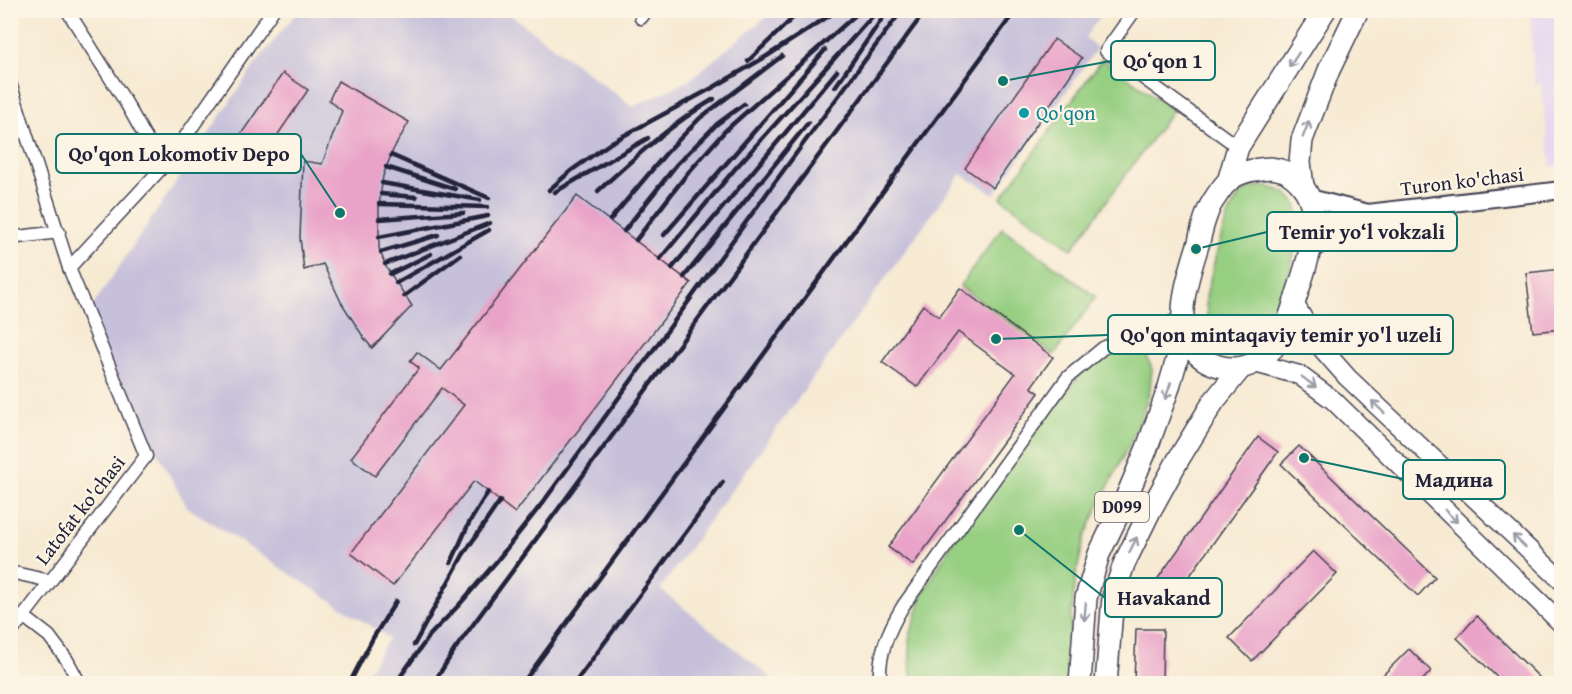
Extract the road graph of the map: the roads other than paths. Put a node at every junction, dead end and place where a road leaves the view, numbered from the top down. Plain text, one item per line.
1 (68, 10) edge
2 (273, 10) edge
3 (1135, 10) edge
4 (1325, 10) edge
5 (1358, 10) edge
6 (10, 83) edge
7 (1238, 147) junction
8 (162, 166) junction
9 (1228, 182) junction
10 (1562, 190) edge
11 (1307, 193) junction
12 (1368, 213) junction
13 (59, 232) junction
14 (10, 238) edge
15 (1310, 251) junction
16 (69, 268) junction
17 (1297, 294) junction
18 (1184, 327) junction
19 (1248, 365) junction
20 (10, 572) edge
21 (50, 581) junction
22 (1562, 581) edge
23 (23, 616) junction
24 (1562, 624) edge
25 (10, 634) edge
26 (80, 684) edge
27 (880, 684) edge
28 (1080, 684) edge
29 (1106, 684) edge

1 - 8 street
2 - 8 street
3 - 7 street
4 -> 7 highway, D099
11 -> 5 highway, D099
6 - 13 street
7 - 9 highway, D099
8 - 16 street
9 - 11 highway, D099
9 - 18 highway, D099
10 - 12 main road, Turon ko'chasi
11 - 12 main road, Turon ko'chasi
11 - 15 highway, D099
12 - 15 main road, Turon ko'chasi
13 - 14 street
13 - 16 street
15 - 17 highway, D099
16 - 21 street, Latofat ko'chasi
17 - 19 highway, D099
22 -> 17 main road
18 - 19 highway
18 - 27 street
18 -> 28 highway, D099
19 -> 24 main road
29 -> 19 highway, D099
20 - 21 street
21 - 23 street, Latofat ko'chasi
23 - 25 street, Latofat ko'chasi
23 - 26 street

